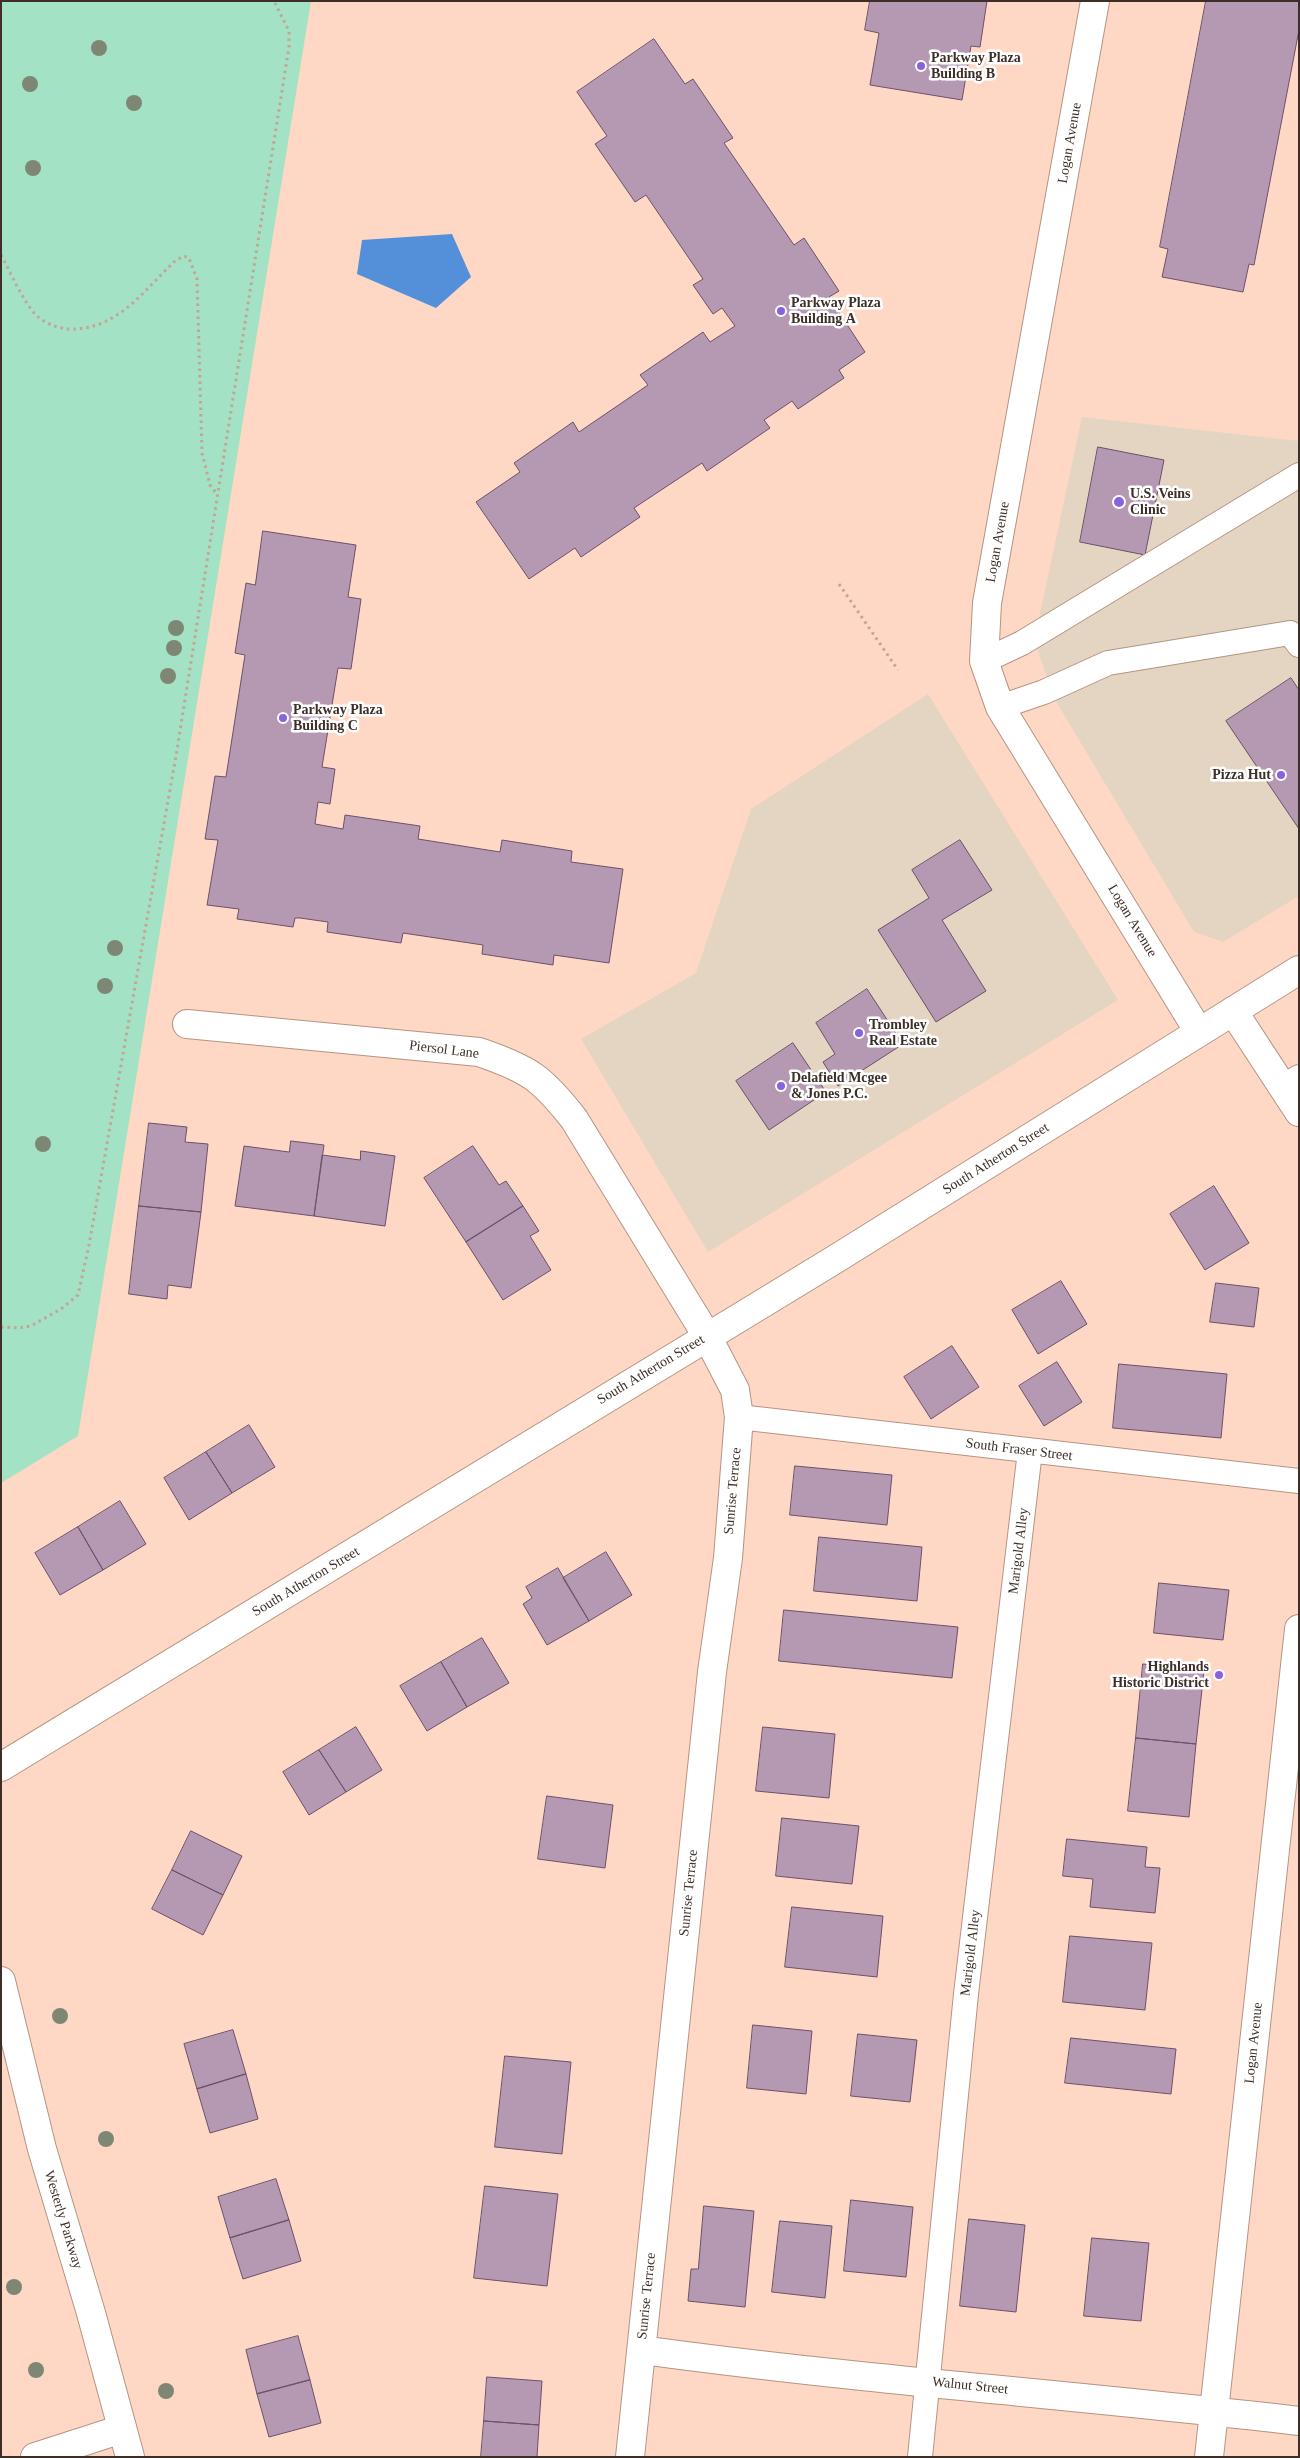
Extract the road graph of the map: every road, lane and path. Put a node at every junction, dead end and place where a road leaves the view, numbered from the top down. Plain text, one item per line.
1 (274, 1) edge
2 (1095, 1) edge
3 (1, 255) edge
4 (1299, 475) edge
5 (217, 494) junction
6 (839, 584) dead end
7 (1299, 645) edge
8 (984, 662) junction
9 (898, 670) dead end
10 (1000, 706) junction
11 (1299, 970) edge
12 (1233, 1011) junction
13 (187, 1024) dead end
14 (1199, 1032) junction
15 (1291, 1082) edge
16 (1299, 1112) edge
17 (1, 1327) edge
18 (707, 1336) junction
19 (739, 1417) junction
20 (1030, 1451) junction
21 (1299, 1481) edge
22 (1299, 1629) edge
23 (1, 1767) edge
24 (1, 1982) edge
25 (642, 2350) junction
26 (928, 2382) junction
27 (1214, 2411) junction
28 (1299, 2421) edge
29 (122, 2429) junction
30 (35, 2457) edge
31 (130, 2457) edge
32 (630, 2457) edge
33 (920, 2457) edge
34 (1209, 2457) edge

1 - 5 path
2 - 8 street, Logan Avenue
3 - 5 path
4 - 8 lane
5 - 17 path
6 - 9 path
7 - 10 lane
8 - 10 street, Logan Avenue
10 - 14 street, Logan Avenue
11 - 12 street, South Atherton Street
12 - 14 street, South Atherton Street
12 - 15 street
13 - 18 street, Piersol Lane
14 - 18 street, South Atherton Street
15 - 16 street
18 - 19 street, Sunrise Terrace
18 - 23 street, South Atherton Street
19 - 20 lane, South Fraser Street
19 - 25 street, Sunrise Terrace
20 - 21 lane, South Fraser Street
20 - 26 lane, Marigold Alley
22 - 27 street, Logan Avenue
24 - 29 street, Westerly Parkway
25 - 26 street, Walnut Street
25 - 32 street, Sunrise Terrace
26 - 27 street, Walnut Street
26 - 33 lane, Marigold Alley
27 - 28 street, Walnut Street
27 - 34 street, Logan Avenue
29 - 30 street
29 - 31 street, Westerly Parkway

